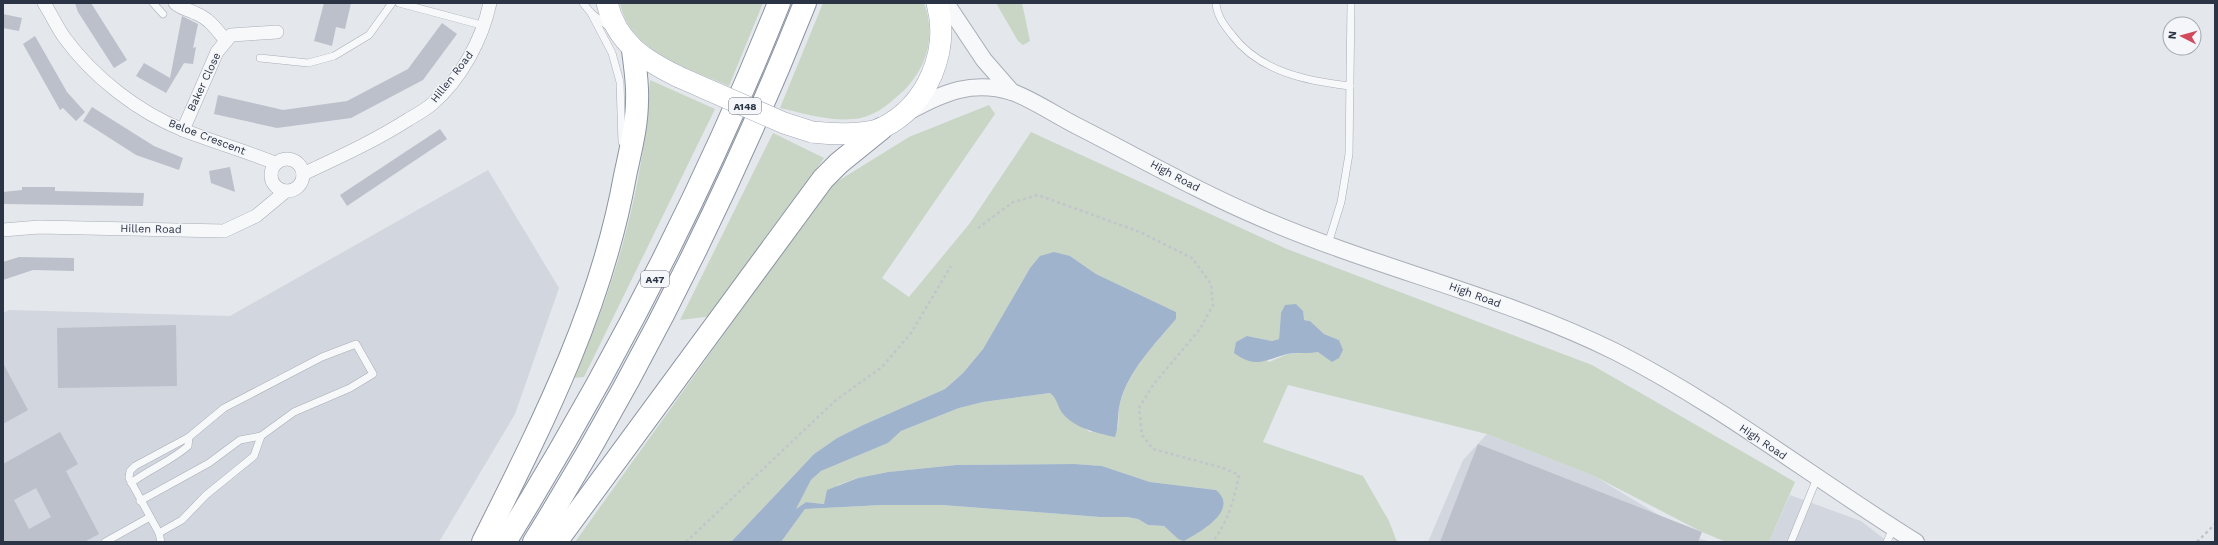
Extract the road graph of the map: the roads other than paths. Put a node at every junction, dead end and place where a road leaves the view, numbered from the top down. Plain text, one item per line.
1 (44, 3) edge
2 (153, 3) edge
3 (175, 3) edge
4 (392, 3) edge
5 (399, 3) edge
6 (490, 3) edge
7 (583, 3) edge
8 (779, 3) edge
9 (805, 3) edge
10 (938, 3) edge
11 (946, 3) edge
12 (1216, 3) edge
13 (1351, 3) edge
14 (599, 8) edge
15 (163, 14) dead end
16 (485, 26) junction
17 (277, 32) dead end
18 (226, 41) junction
19 (627, 43) junction
20 (260, 58) dead end
21 (1350, 86) junction
22 (1012, 92) junction
23 (900, 117) junction
24 (881, 129) junction
25 (183, 130) junction
26 (275, 163) junction
27 (303, 174) junction
28 (286, 191) junction
29 (619, 208) junction
30 (3, 230) edge
31 (1328, 244) junction
32 (261, 436) junction
33 (189, 437) junction
34 (1817, 478) junction
35 (131, 483) junction
36 (140, 501) junction
37 (150, 517) junction
38 (159, 533) junction
39 (1890, 535) edge
40 (105, 542) edge
41 (161, 542) edge
42 (483, 542) edge
43 (505, 542) edge
44 (534, 542) edge
45 (556, 542) edge
46 (1791, 542) edge
47 (1916, 542) edge

1 - 25 street, Beloe Crescent
2 - 15 lane
3 - 18 street
4 - 20 lane
5 - 16 lane
6 - 16 street, Hillen Road
7 - 14 lane
8 - 43 highway, A47
9 - 44 highway, A47
10 - 23 main road, A148
11 - 22 street, High Road
12 - 21 lane
13 - 21 lane
14 - 19 main road
14 - 29 lane
16 - 27 street, Hillen Road
17 - 18 street, Baker Close
18 - 25 street, Baker Close
19 - 24 main road, A148, bridge
19 - 29 highway
21 - 31 lane
22 - 23 street, High Road
22 - 31 street, High Road
23 - 24 main road, A148
24 - 45 highway
25 - 26 street, Beloe Crescent
26 - 27 street
26 - 28 street
27 - 28 street, Hillen Road
28 - 30 street, Hillen Road
29 - 42 highway
31 - 34 street, High Road
32 - 33 lane
32 - 36 lane
32 - 38 lane
33 - 35 lane
33 - 35 lane
34 - 39 street, High Road
34 - 46 lane
35 - 36 lane
36 - 37 lane
37 - 38 lane
37 - 40 lane
38 - 41 lane
39 - 47 street, High Road

